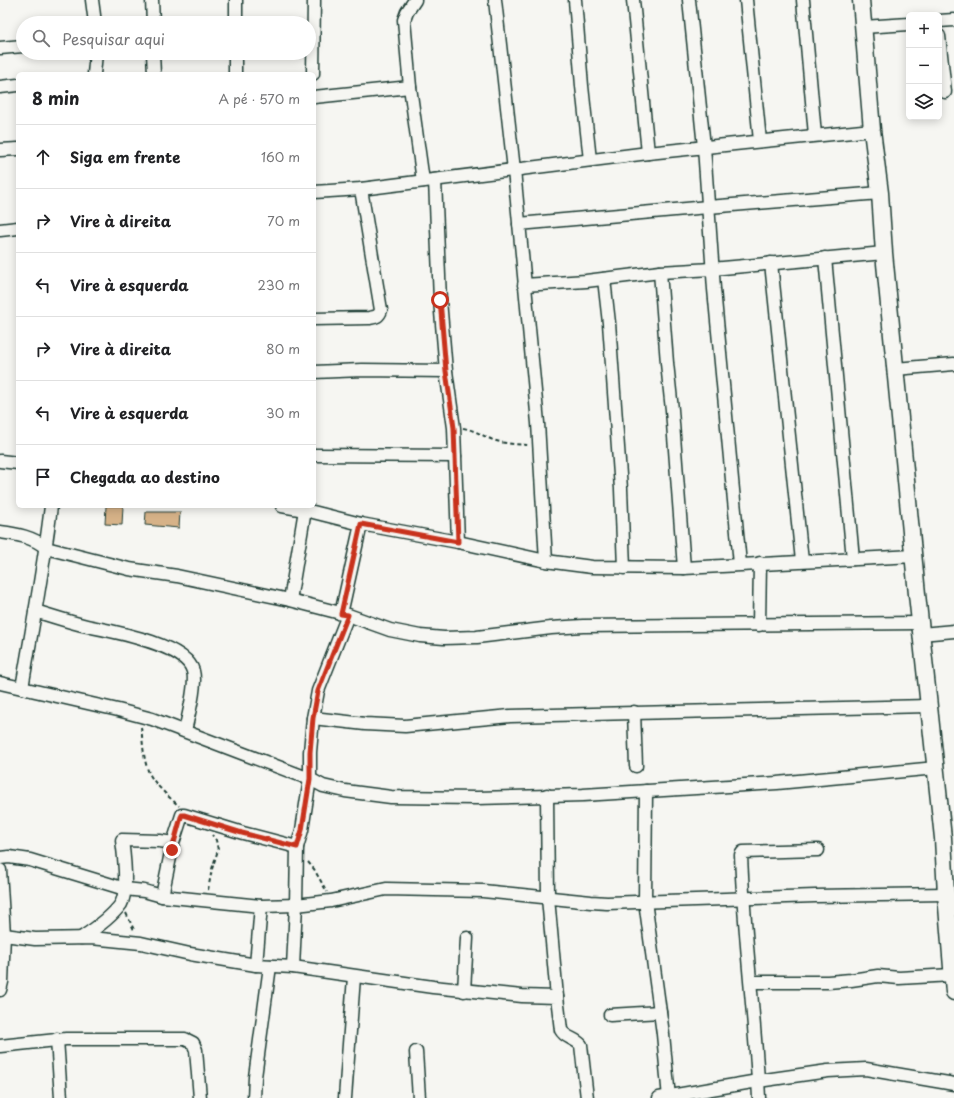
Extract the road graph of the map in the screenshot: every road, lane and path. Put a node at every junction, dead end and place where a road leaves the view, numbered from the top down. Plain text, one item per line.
1 (92, 0) edge
2 (152, 0) edge
3 (236, 0) edge
4 (314, 0) edge
5 (415, 0) edge
6 (495, 0) edge
7 (576, 0) edge
8 (633, 0) edge
9 (690, 0) edge
10 (746, 0) edge
11 (803, 0) edge
12 (861, 0) edge
13 (94, 16) edge
14 (153, 16) edge
15 (236, 16) edge
16 (314, 16) edge
17 (954, 20) edge
18 (942, 21) edge
19 (906, 24) edge
20 (863, 28) junction
21 (16, 47) edge
22 (0, 48) edge
23 (940, 48) edge
24 (95, 60) edge
25 (153, 60) edge
26 (235, 60) edge
27 (313, 60) edge
28 (94, 72) edge
29 (154, 72) edge
30 (235, 72) edge
31 (313, 72) edge
32 (16, 86) edge
33 (0, 87) edge
34 (410, 87) junction
35 (945, 92) dead end
36 (316, 97) edge
37 (872, 130) junction
38 (815, 135) junction
39 (760, 141) junction
40 (704, 147) junction
41 (16, 149) edge
42 (0, 150) edge
43 (648, 154) junction
44 (590, 160) junction
45 (514, 170) junction
46 (429, 180) junction
47 (361, 189) junction
48 (316, 192) edge
49 (880, 193) junction
50 (708, 206) junction
51 (519, 224) junction
52 (16, 228) edge
53 (0, 230) edge
54 (884, 253) junction
55 (825, 258) junction
56 (771, 263) junction
57 (712, 269) junction
58 (660, 272) junction
59 (604, 279) junction
60 (524, 285) junction
61 (316, 319) edge
62 (954, 364) edge
63 (895, 369) junction
64 (446, 371) junction
65 (316, 372) edge
66 (454, 428) junction
67 (539, 445) junction
68 (316, 455) edge
69 (455, 456) junction
70 (0, 461) edge
71 (16, 463) edge
72 (51, 508) edge
73 (294, 508) edge
74 (305, 510) junction
75 (361, 524) junction
76 (0, 532) edge
77 (458, 542) junction
78 (46, 548) junction
79 (914, 556) junction
80 (853, 559) junction
81 (546, 561) junction
82 (802, 561) junction
83 (760, 563) junction
84 (740, 564) junction
85 (624, 568) junction
86 (684, 568) junction
87 (290, 600) junction
88 (34, 611) junction
89 (345, 614) junction
90 (759, 625) junction
91 (920, 629) junction
92 (954, 631) edge
93 (3, 687) edge
94 (22, 688) junction
95 (929, 706) junction
96 (634, 712) junction
97 (313, 718) junction
98 (184, 731) junction
99 (636, 766) dead end
100 (936, 768) junction
101 (310, 779) junction
102 (646, 791) junction
103 (547, 795) junction
104 (173, 843) junction
105 (297, 847) junction
106 (818, 850) dead end
107 (0, 858) edge
108 (0, 870) edge
109 (125, 889) junction
110 (946, 894) junction
111 (162, 896) junction
112 (548, 898) junction
113 (743, 898) junction
114 (331, 901) junction
115 (645, 902) junction
116 (121, 903) junction
117 (296, 905) junction
118 (261, 906) junction
119 (4, 936) junction
120 (81, 938) junction
121 (467, 938) dead end
122 (141, 943) junction
123 (1, 962) edge
124 (256, 965) junction
125 (270, 966) junction
126 (293, 968) junction
127 (952, 975) junction
128 (354, 977) junction
129 (751, 982) junction
130 (0, 990) edge
131 (464, 990) junction
132 (954, 992) edge
133 (557, 997) junction
134 (660, 1012) junction
135 (610, 1015) dead end
136 (57, 1039) junction
137 (0, 1046) edge
138 (416, 1052) dead end
139 (758, 1080) junction
140 (954, 1084) edge
141 (62, 1098) edge
142 (200, 1098) edge
143 (254, 1098) edge
144 (345, 1098) edge
145 (419, 1098) edge
146 (586, 1098) edge
147 (666, 1098) edge
148 (759, 1098) edge

1 - 13 street
2 - 14 street
3 - 15 street
4 - 16 street
5 - 34 street
6 - 45 street
7 - 44 street
8 - 43 street
9 - 40 street
10 - 39 street
11 - 38 street
12 - 20 street
17 - 18 street
19 - 20 street
20 - 37 street
21 - 22 street
23 - 35 street
24 - 28 street
25 - 29 street
26 - 30 street
27 - 31 street
32 - 33 street
34 - 36 street
34 - 46 street
37 - 38 street
37 - 49 street
38 - 39 street
39 - 40 street
40 - 43 street
40 - 50 street
41 - 42 street
43 - 44 street
44 - 45 street
45 - 46 street
45 - 51 street
46 - 47 street
46 - 64 street
47 - 48 street
47 - 61 street
49 - 50 street
49 - 54 street
50 - 51 street
50 - 57 street
51 - 60 street
52 - 53 street
54 - 55 street
54 - 63 street
55 - 56 street
55 - 80 street
56 - 57 street
56 - 82 street
57 - 58 street
57 - 84 street
58 - 59 street
58 - 86 street
59 - 60 street
59 - 85 street
60 - 67 street
62 - 63 street
63 - 79 street
64 - 65 street
64 - 66 street
66 - 67 path
66 - 69 street
67 - 81 street
68 - 69 street
69 - 77 street
70 - 71 street
72 - 78 street
73 - 74 street
74 - 75 street
74 - 87 street
75 - 77 street
75 - 89 street
76 - 78 street
77 - 81 street
78 - 87 street
78 - 88 street
79 - 80 street
79 - 91 street
80 - 82 street
81 - 85 street
82 - 83 street
83 - 84 street
83 - 90 street
84 - 86 street
85 - 86 street
87 - 89 street
88 - 94 street
88 - 98 street
89 - 90 street
89 - 97 street
90 - 91 street
91 - 92 street
91 - 95 street
93 - 94 street
94 - 98 street
95 - 96 street
95 - 100 street
96 - 97 street
96 - 99 street
97 - 101 street
98 - 101 street
100 - 102 street
100 - 110 street
101 - 103 street
101 - 105 street
102 - 103 street
102 - 115 street
103 - 112 street
104 - 105 street
104 - 109 street
104 - 111 street
105 - 114 path
105 - 117 street
106 - 113 street
107 - 109 street
108 - 119 street
109 - 111 street
109 - 116 street
110 - 113 street
110 - 127 street
111 - 118 street
112 - 114 street
112 - 115 street
112 - 133 street
113 - 115 street
113 - 129 street
114 - 117 street
115 - 134 street
116 - 120 street
116 - 122 path
117 - 118 street
117 - 126 street
118 - 124 street
119 - 120 street
119 - 123 street
120 - 122 street
121 - 131 street
122 - 124 street
123 - 130 street
124 - 125 street
125 - 126 street
125 - 143 street
126 - 128 street
127 - 129 street
127 - 132 street
128 - 131 street
128 - 144 street
129 - 139 street
131 - 133 street
133 - 146 street
134 - 135 street
134 - 147 street
136 - 137 street
136 - 141 street
136 - 142 street
138 - 145 street
139 - 140 street
139 - 147 street
139 - 148 street

